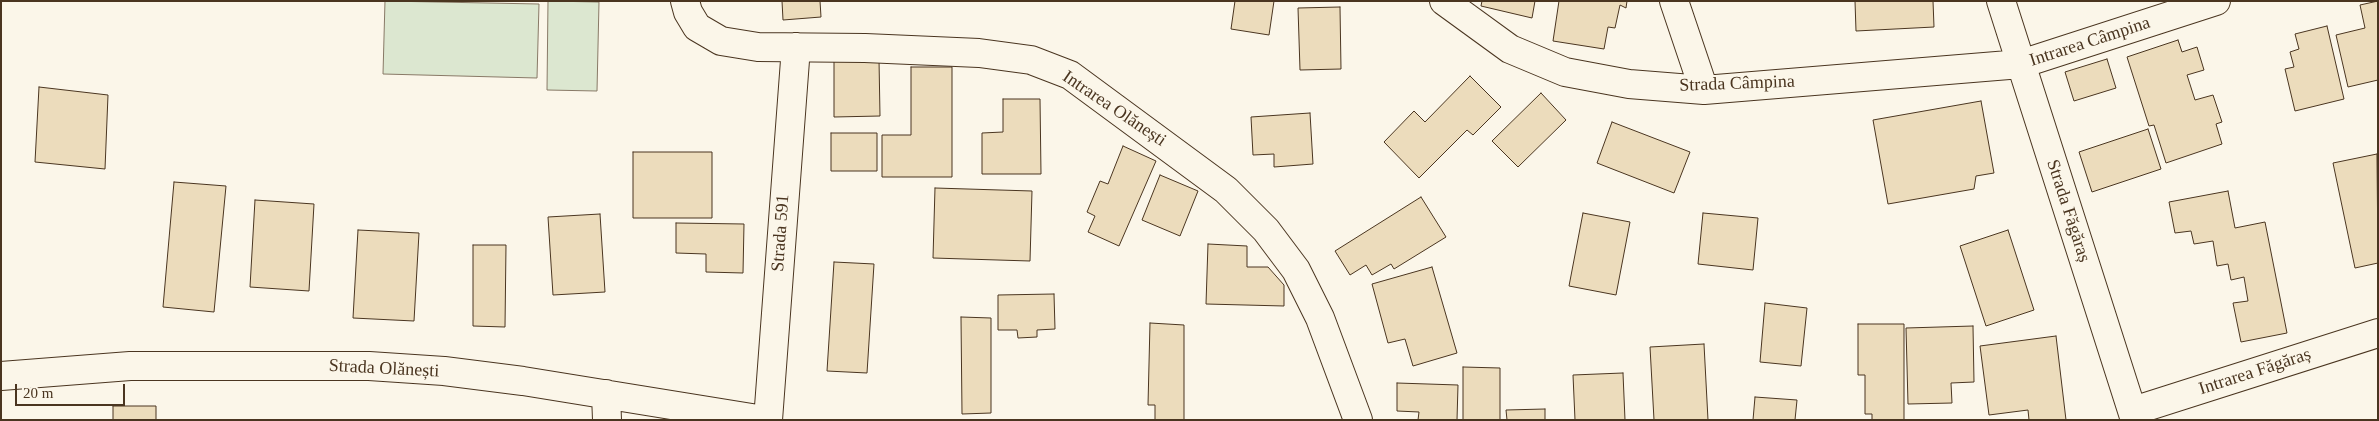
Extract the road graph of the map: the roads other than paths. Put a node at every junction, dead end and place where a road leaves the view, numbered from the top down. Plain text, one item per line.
1 (685, 1) edge
2 (1444, 1) edge
3 (1674, 1) edge
4 (2001, 1) edge
5 (2216, 1) edge
6 (796, 47) junction
7 (2021, 64) junction
8 (1704, 90) junction
9 (2378, 333) edge
10 (1, 376) edge
11 (606, 407) edge
12 (2134, 416) edge
13 (766, 420) edge
14 (1358, 420) edge

1 - 6 street, Intrarea Olănești
2 - 8 street, Strada Câmpina
3 - 8 street
4 - 7 street, Strada Făgăraș
5 - 7 street, Intrarea Câmpina
6 - 13 street, Strada 591
6 - 14 street, Intrarea Olănești
7 - 8 street, Strada Câmpina
7 - 12 street, Strada Făgăraș
9 - 12 street, Intrarea Făgăraș
10 - 11 street, Strada Olănești
11 - 13 street, Strada Olănești

